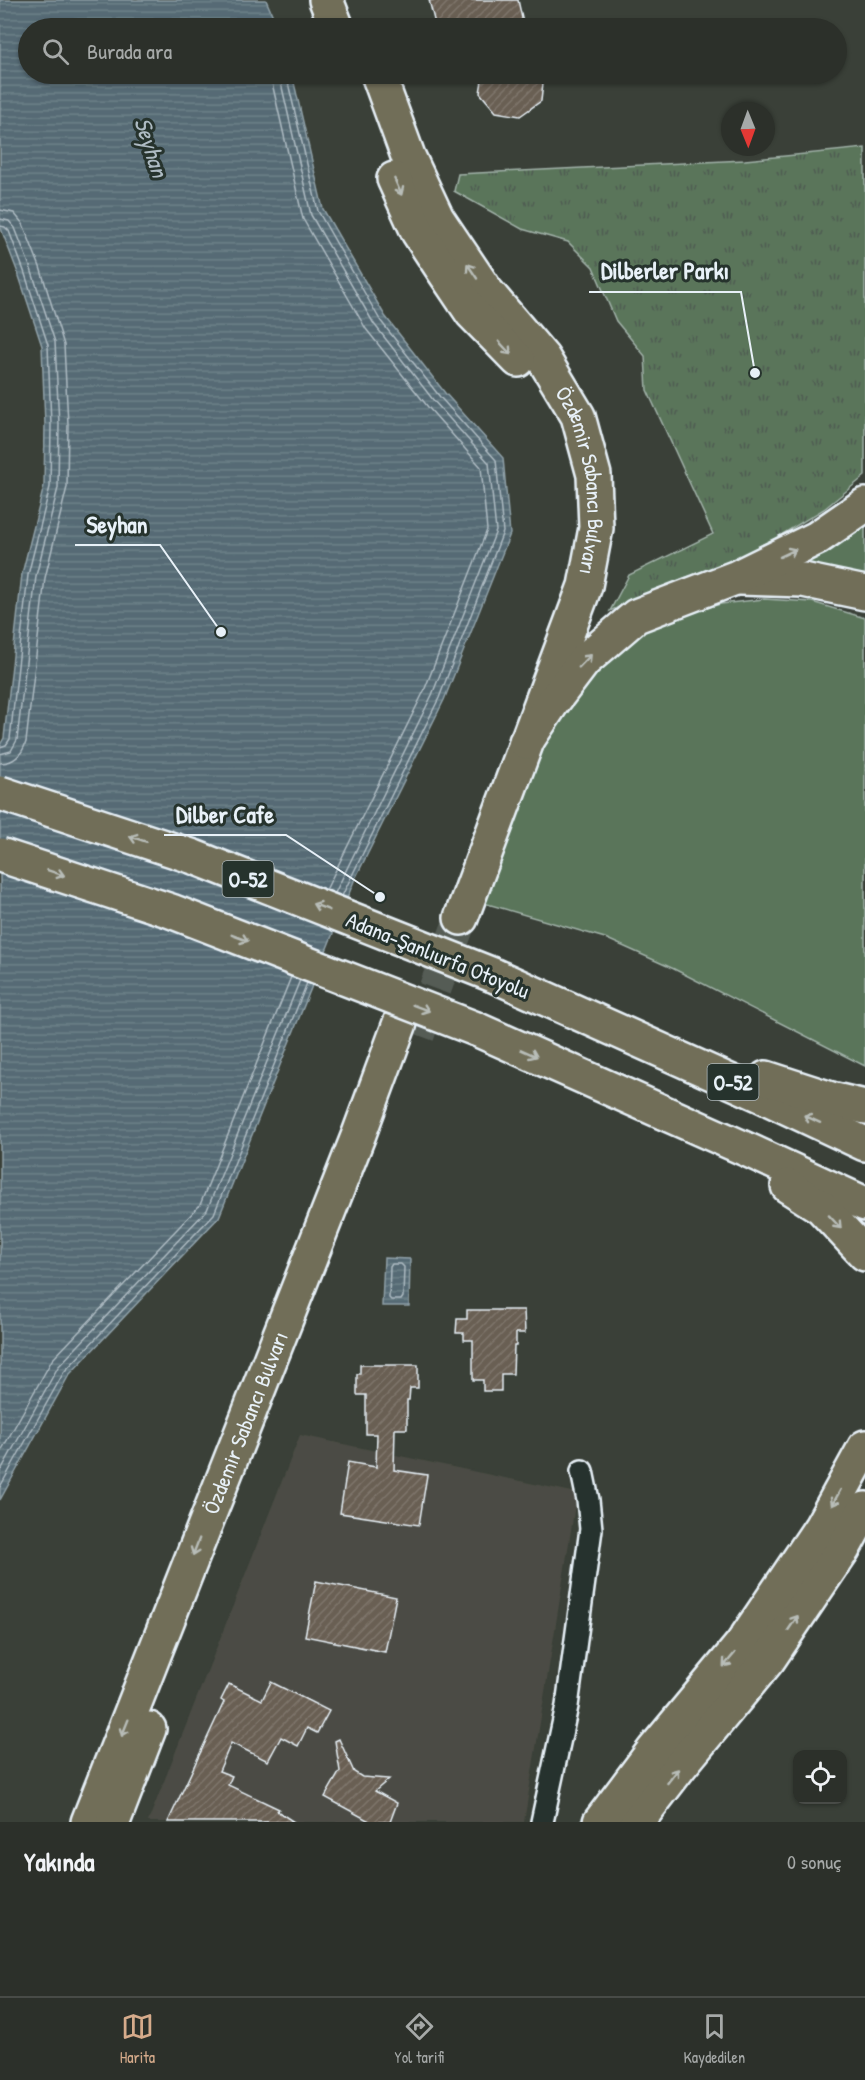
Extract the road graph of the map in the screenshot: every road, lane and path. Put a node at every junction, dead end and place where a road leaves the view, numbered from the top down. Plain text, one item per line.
1 (326, 0) edge
2 (351, 0) edge
3 (333, 18) edge
4 (357, 18) edge
5 (358, 84) edge
6 (382, 84) edge
7 (865, 505) edge
8 (735, 578) junction
9 (865, 593) edge
10 (526, 742) junction
11 (0, 793) edge
12 (0, 855) edge
13 (599, 1022) junction
14 (624, 1094) junction
15 (865, 1107) edge
16 (865, 1144) edge
17 (865, 1204) edge
18 (865, 1254) edge
19 (865, 1447) edge
20 (582, 1471) dead end
21 (865, 1509) edge
22 (88, 1822) edge
23 (113, 1822) edge
24 (542, 1822) edge
25 (600, 1822) edge
26 (637, 1822) edge

1 - 3 main road
2 - 4 main road
5 -> 10 main road, Özdemir Sabancı Bulvarı
10 -> 6 main road, Özdemir Sabancı Bulvarı
8 -> 7 main road
8 - 9 main road
10 -> 8 main road
13 -> 11 main road, Adana-Şanlıurfa Otoyolu / O-52, bridge
12 -> 14 main road, O-52, bridge
13 - 15 main road
16 -> 13 main road, Adana-Şanlıurfa Otoyolu / O-52
14 - 17 main road, O-52
14 -> 18 main road
19 -> 25 main road
20 - 24 street
26 -> 21 main road
23 -> 22 main road, Özdemir Sabancı Bulvarı

